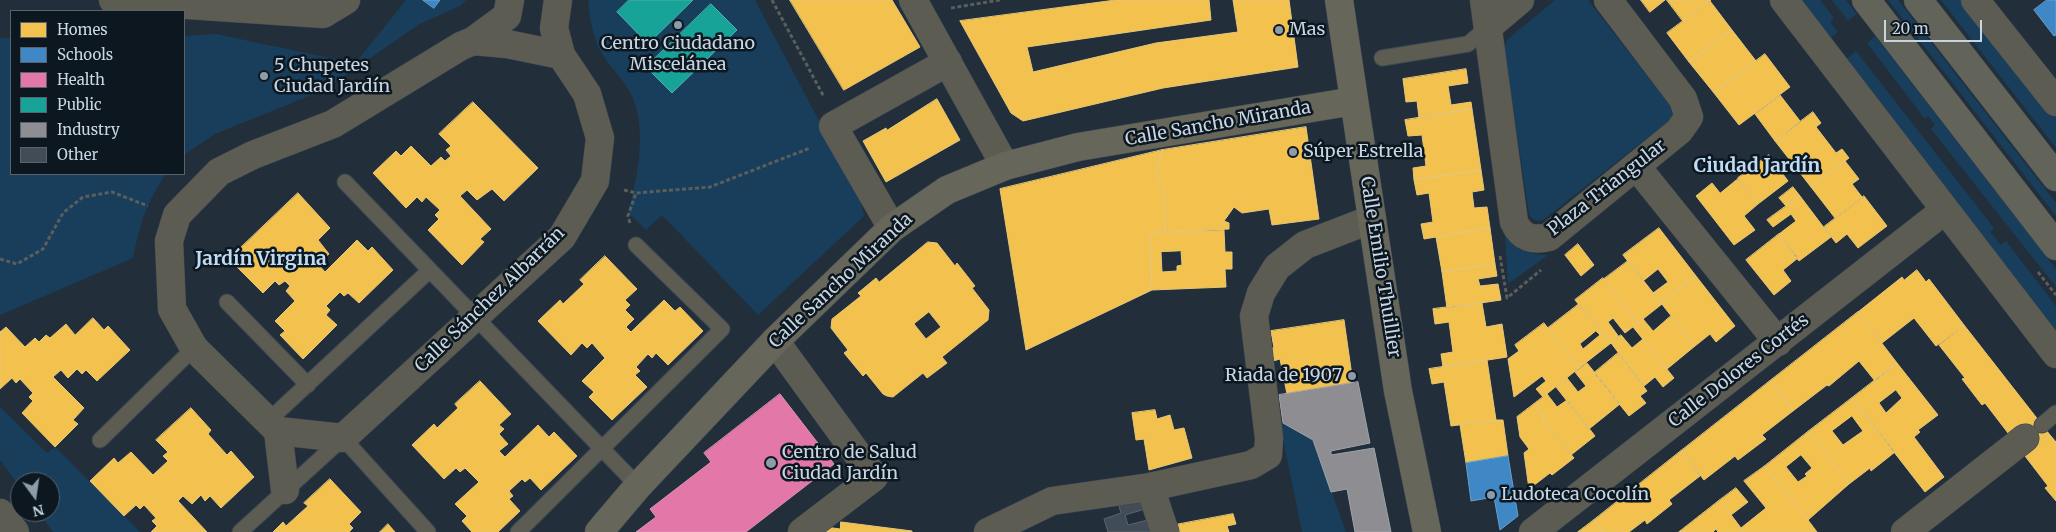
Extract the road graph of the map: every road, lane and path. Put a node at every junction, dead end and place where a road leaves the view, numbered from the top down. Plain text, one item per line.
1 (113, 0) edge
2 (346, 0) edge
3 (510, 0) edge
4 (558, 0) edge
5 (772, 0) edge
6 (913, 0) edge
7 (1000, 0) edge
8 (1339, 0) edge
9 (1484, 0) edge
10 (1520, 0) edge
11 (1608, 0) edge
12 (1784, 0) edge
13 (1866, 0) edge
14 (1918, 0) edge
15 (1975, 0) edge
16 (945, 10) dead end
17 (1488, 26) junction
18 (473, 41) junction
19 (561, 55) junction
20 (1382, 58) dead end
21 (948, 62) junction
22 (825, 98) dead end
23 (1354, 101) junction
24 (2056, 102) edge
25 (815, 146) dead end
26 (1005, 166) junction
27 (1636, 166) junction
28 (2056, 177) edge
29 (345, 182) dead end
30 (148, 206) dead end
31 (1945, 210) junction
32 (628, 216) dead end
33 (1372, 218) junction
34 (892, 228) junction
35 (636, 245) dead end
36 (2056, 246) edge
37 (0, 258) edge
38 (430, 270) junction
39 (227, 302) dead end
40 (475, 318) junction
41 (775, 341) junction
42 (1778, 342) junction
43 (194, 348) junction
44 (2056, 354) edge
45 (308, 385) junction
46 (2056, 413) edge
47 (273, 426) junction
48 (2034, 431) joint
49 (343, 438) junction
50 (100, 440) dead end
51 (602, 449) junction
52 (638, 486) junction
53 (1150, 487) junction
54 (286, 490) junction
55 (0, 513) edge
56 (15, 532) edge
57 (240, 532) edge
58 (428, 532) edge
59 (518, 532) edge
60 (600, 532) edge
61 (802, 532) edge
62 (988, 532) edge
63 (1165, 532) edge
64 (1427, 532) edge
65 (1533, 532) edge
66 (1905, 532) edge

1 - 2 street
3 - 18 street
4 - 19 street, Calle Sánchez Albarrán
5 - 22 path
6 - 21 street
7 - 16 path
8 - 23 street, Calle Emilio Thuillier
9 - 17 street, Plaza Triangular
10 - 17 street
11 - 27 street, Plaza Triangular
12 - 31 street
13 - 36 main road
14 - 28 main road
15 - 24 street
17 - 20 lane
17 - 27 street, Plaza Triangular
18 - 19 street
18 - 43 street
19 - 40 street, Calle Sánchez Albarrán
21 - 26 street
21 - 34 street
23 - 26 street, Calle Sancho Miranda
23 - 33 street, Calle Emilio Thuillier
25 - 32 path
26 - 34 street, Calle Sancho Miranda
27 - 42 street
29 - 38 lane
30 - 37 path
31 - 42 street, Calle Dolores Cortés
31 - 44 street
33 - 53 street
33 - 64 street, Calle Emilio Thuillier
34 - 41 street, Calle Sancho Miranda
35 - 51 lane
38 - 40 lane
38 - 45 lane
39 - 45 lane
40 - 49 street, Calle Sánchez Albarrán
40 - 51 lane
41 - 52 street, Calle Sancho Miranda
41 - 61 street
42 - 65 street, Calle Dolores Cortés
43 - 47 street
43 - 50 lane
45 - 47 lane
46 - 48 lane
47 - 49 street
47 - 54 street
48 - 66 street
49 - 54 lane
49 - 58 lane
51 - 52 lane
51 - 59 lane
52 - 60 street, Calle Sancho Miranda
53 - 62 street
53 - 63 street
54 - 57 lane
55 - 56 street

